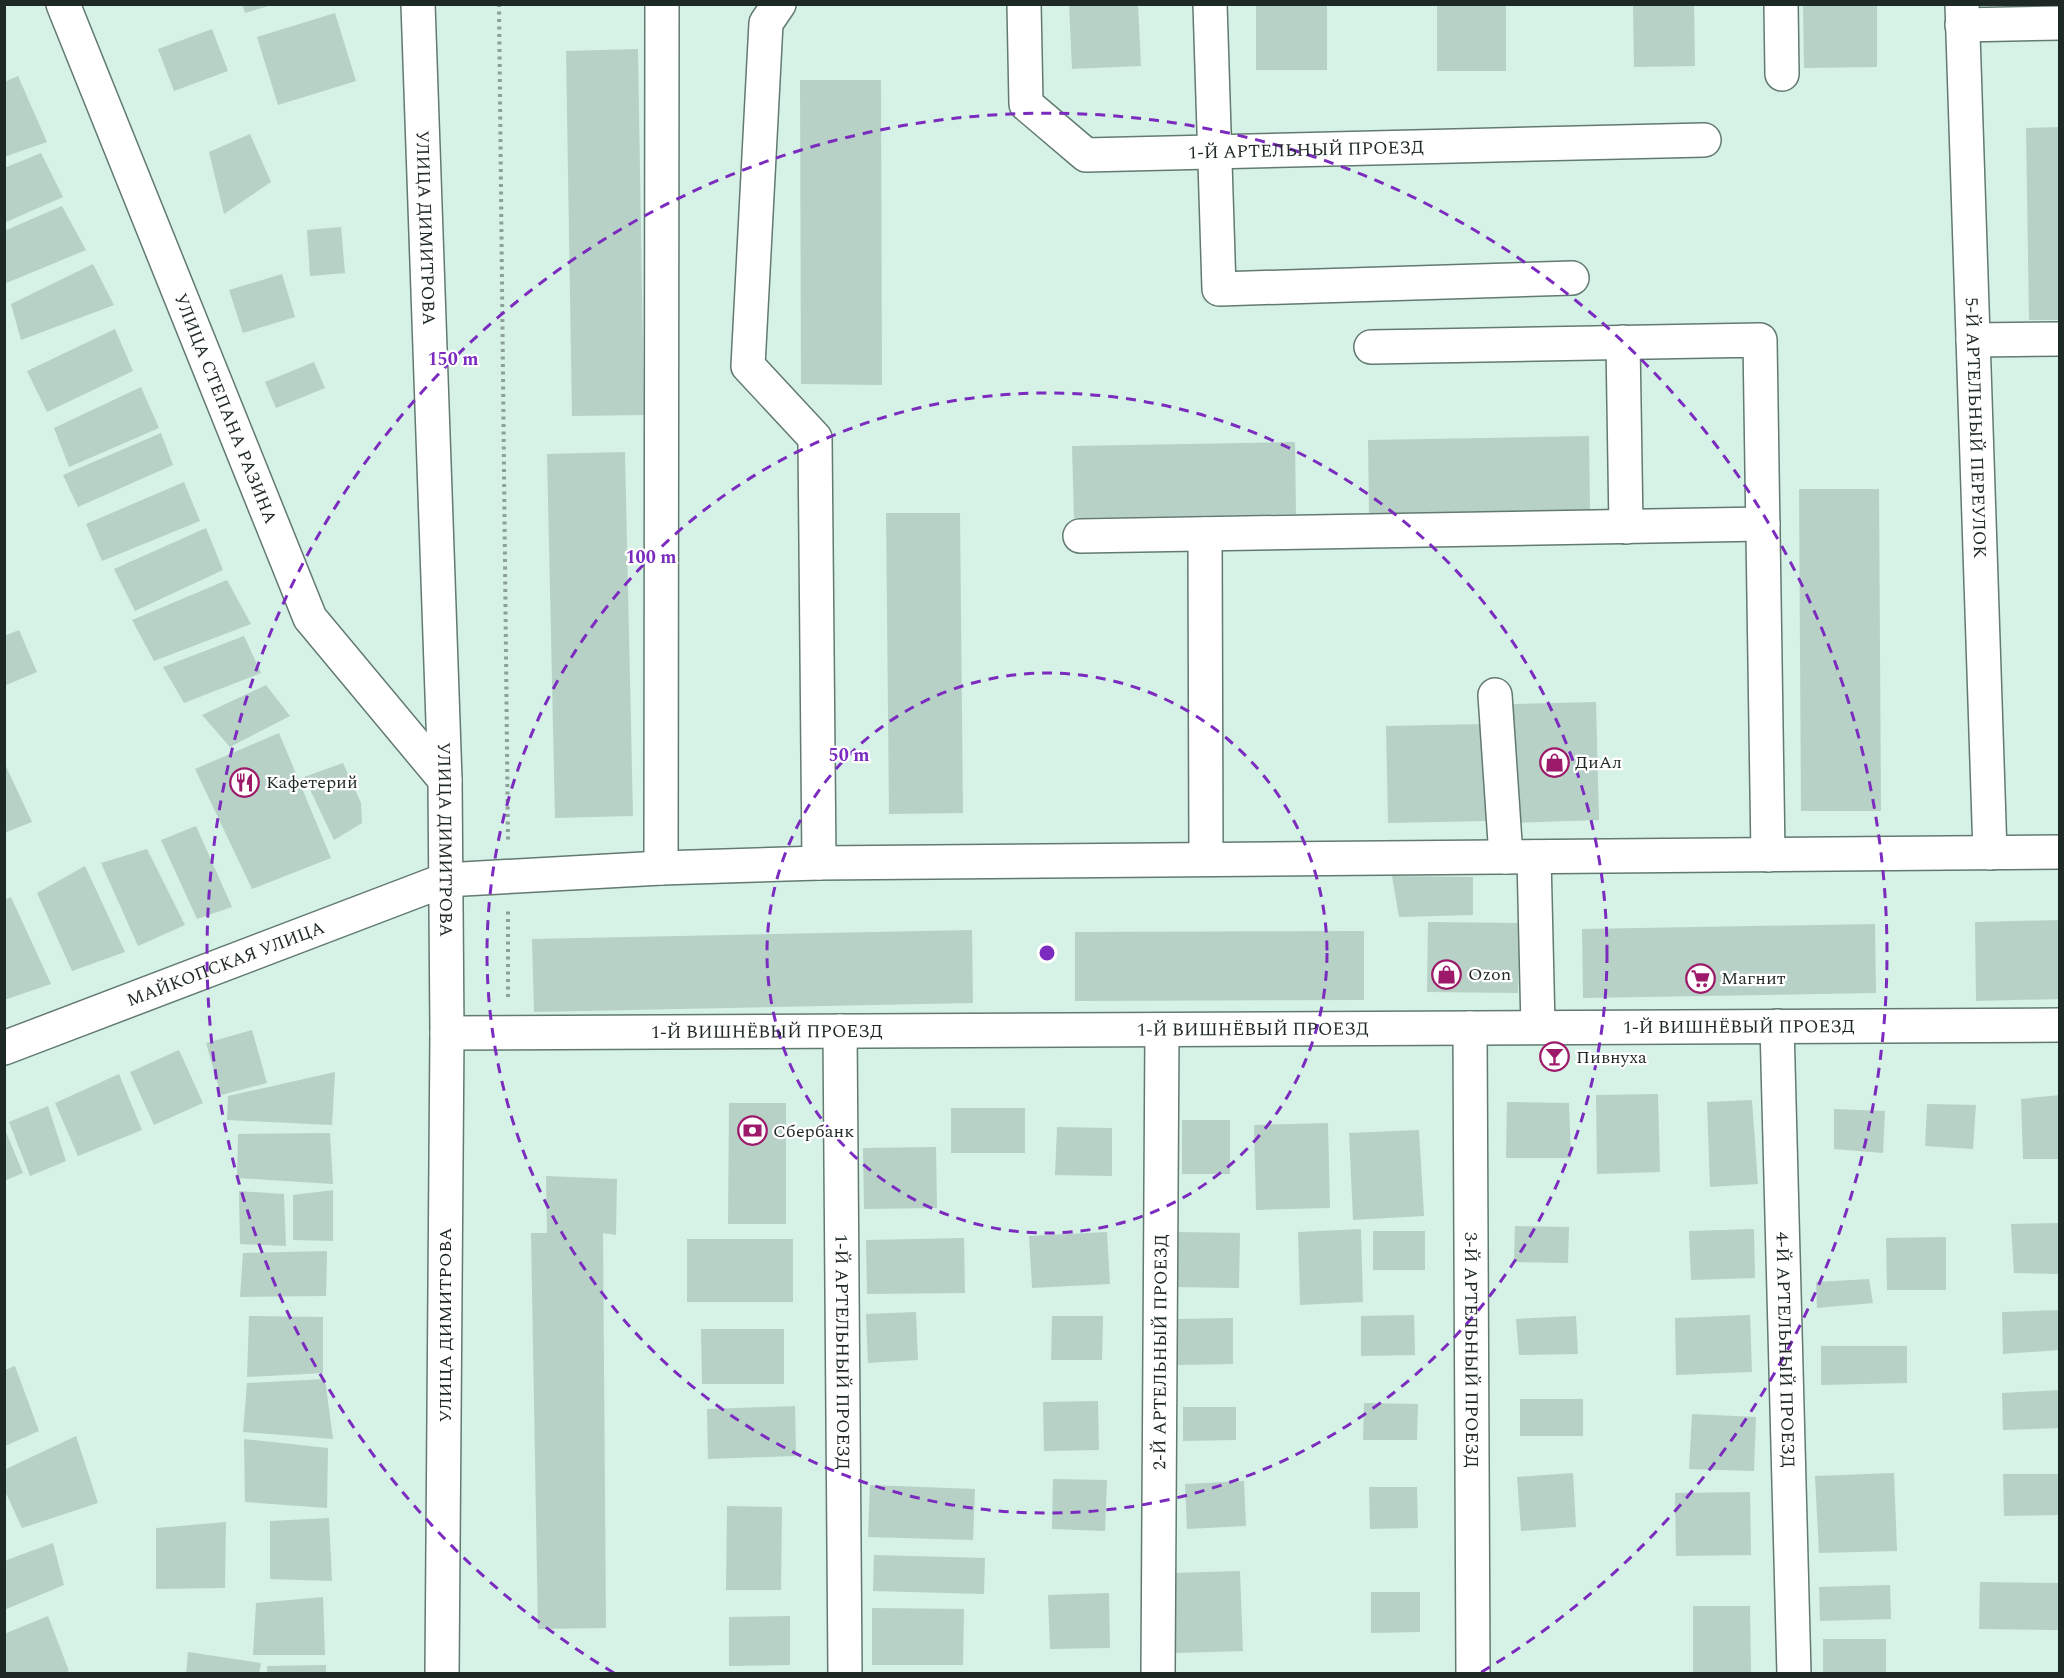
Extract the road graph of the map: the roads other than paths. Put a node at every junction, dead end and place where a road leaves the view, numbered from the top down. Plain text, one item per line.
1 (63, 4) edge
2 (418, 4) edge
3 (662, 4) edge
4 (779, 4) edge
5 (1024, 4) edge
6 (1210, 4) edge
7 (1781, 4) edge
8 (1962, 15) edge
9 (2060, 23) edge
10 (1782, 74) dead end
11 (1704, 140) dead end
12 (1215, 152) junction
13 (1572, 278) dead end
14 (2060, 339) edge
15 (1973, 340) junction
16 (1623, 342) junction
17 (1371, 347) dead end
18 (1763, 524) junction
19 (1626, 527) junction
20 (1205, 534) junction
21 (1080, 536) dead end
22 (1495, 695) dead end
23 (445, 780) junction
24 (2060, 852) edge
25 (1990, 853) junction
26 (1768, 855) junction
27 (1520, 857) junction
28 (1206, 859) junction
29 (819, 863) junction
30 (661, 868) junction
31 (446, 880) junction
32 (2060, 1025) edge
33 (1777, 1026) junction
34 (1539, 1027) junction
35 (1470, 1028) junction
36 (1162, 1029) junction
37 (840, 1031) junction
38 (447, 1033) junction
39 (4, 1048) edge
40 (442, 1674) edge
41 (845, 1674) edge
42 (1158, 1674) edge
43 (1473, 1674) edge
44 (1794, 1674) edge

1 - 23 street, УЛИЦА СТЕПАНА РАЗИНА
2 - 23 street, УЛИЦА ДИМИТРОВА
3 - 30 street
4 - 29 street
5 - 12 street, 1-Й АРТЕЛЬНЫЙ ПРОЕЗД
6 - 12 street
7 - 10 street
8 - 9 street
8 - 15 street, 5-Й АРТЕЛЬНЫЙ ПЕРЕУЛОК
11 - 12 street, 1-Й АРТЕЛЬНЫЙ ПРОЕЗД
12 - 13 street
14 - 15 street
15 - 25 street, 5-Й АРТЕЛЬНЫЙ ПЕРЕУЛОК
16 - 17 street
16 - 18 street
16 - 19 street
18 - 19 street
18 - 26 street
19 - 20 street
20 - 21 street
20 - 28 street
22 - 27 street
23 - 31 street, УЛИЦА ДИМИТРОВА
24 - 25 street, МАЙКОПСКАЯ УЛИЦА
25 - 26 street, МАЙКОПСКАЯ УЛИЦА
26 - 27 street, МАЙКОПСКАЯ УЛИЦА
27 - 28 street, МАЙКОПСКАЯ УЛИЦА
27 - 34 street
28 - 29 street, МАЙКОПСКАЯ УЛИЦА
29 - 30 street, МАЙКОПСКАЯ УЛИЦА
30 - 31 street, МАЙКОПСКАЯ УЛИЦА
31 - 38 street, УЛИЦА ДИМИТРОВА
31 - 39 street, МАЙКОПСКАЯ УЛИЦА
32 - 33 street, 1-Й ВИШНЁВЫЙ ПРОЕЗД
33 - 34 street, 1-Й ВИШНЁВЫЙ ПРОЕЗД
33 - 44 street, 4-Й АРТЕЛЬНЫЙ ПРОЕЗД
34 - 35 street, 1-Й ВИШНЁВЫЙ ПРОЕЗД
35 - 36 street, 1-Й ВИШНЁВЫЙ ПРОЕЗД
35 - 43 street, 3-Й АРТЕЛЬНЫЙ ПРОЕЗД
36 - 37 street, 1-Й ВИШНЁВЫЙ ПРОЕЗД
36 - 42 street, 2-Й АРТЕЛЬНЫЙ ПРОЕЗД
37 - 38 street, 1-Й ВИШНЁВЫЙ ПРОЕЗД
37 - 41 street, 1-Й АРТЕЛЬНЫЙ ПРОЕЗД
38 - 40 street, УЛИЦА ДИМИТРОВА

